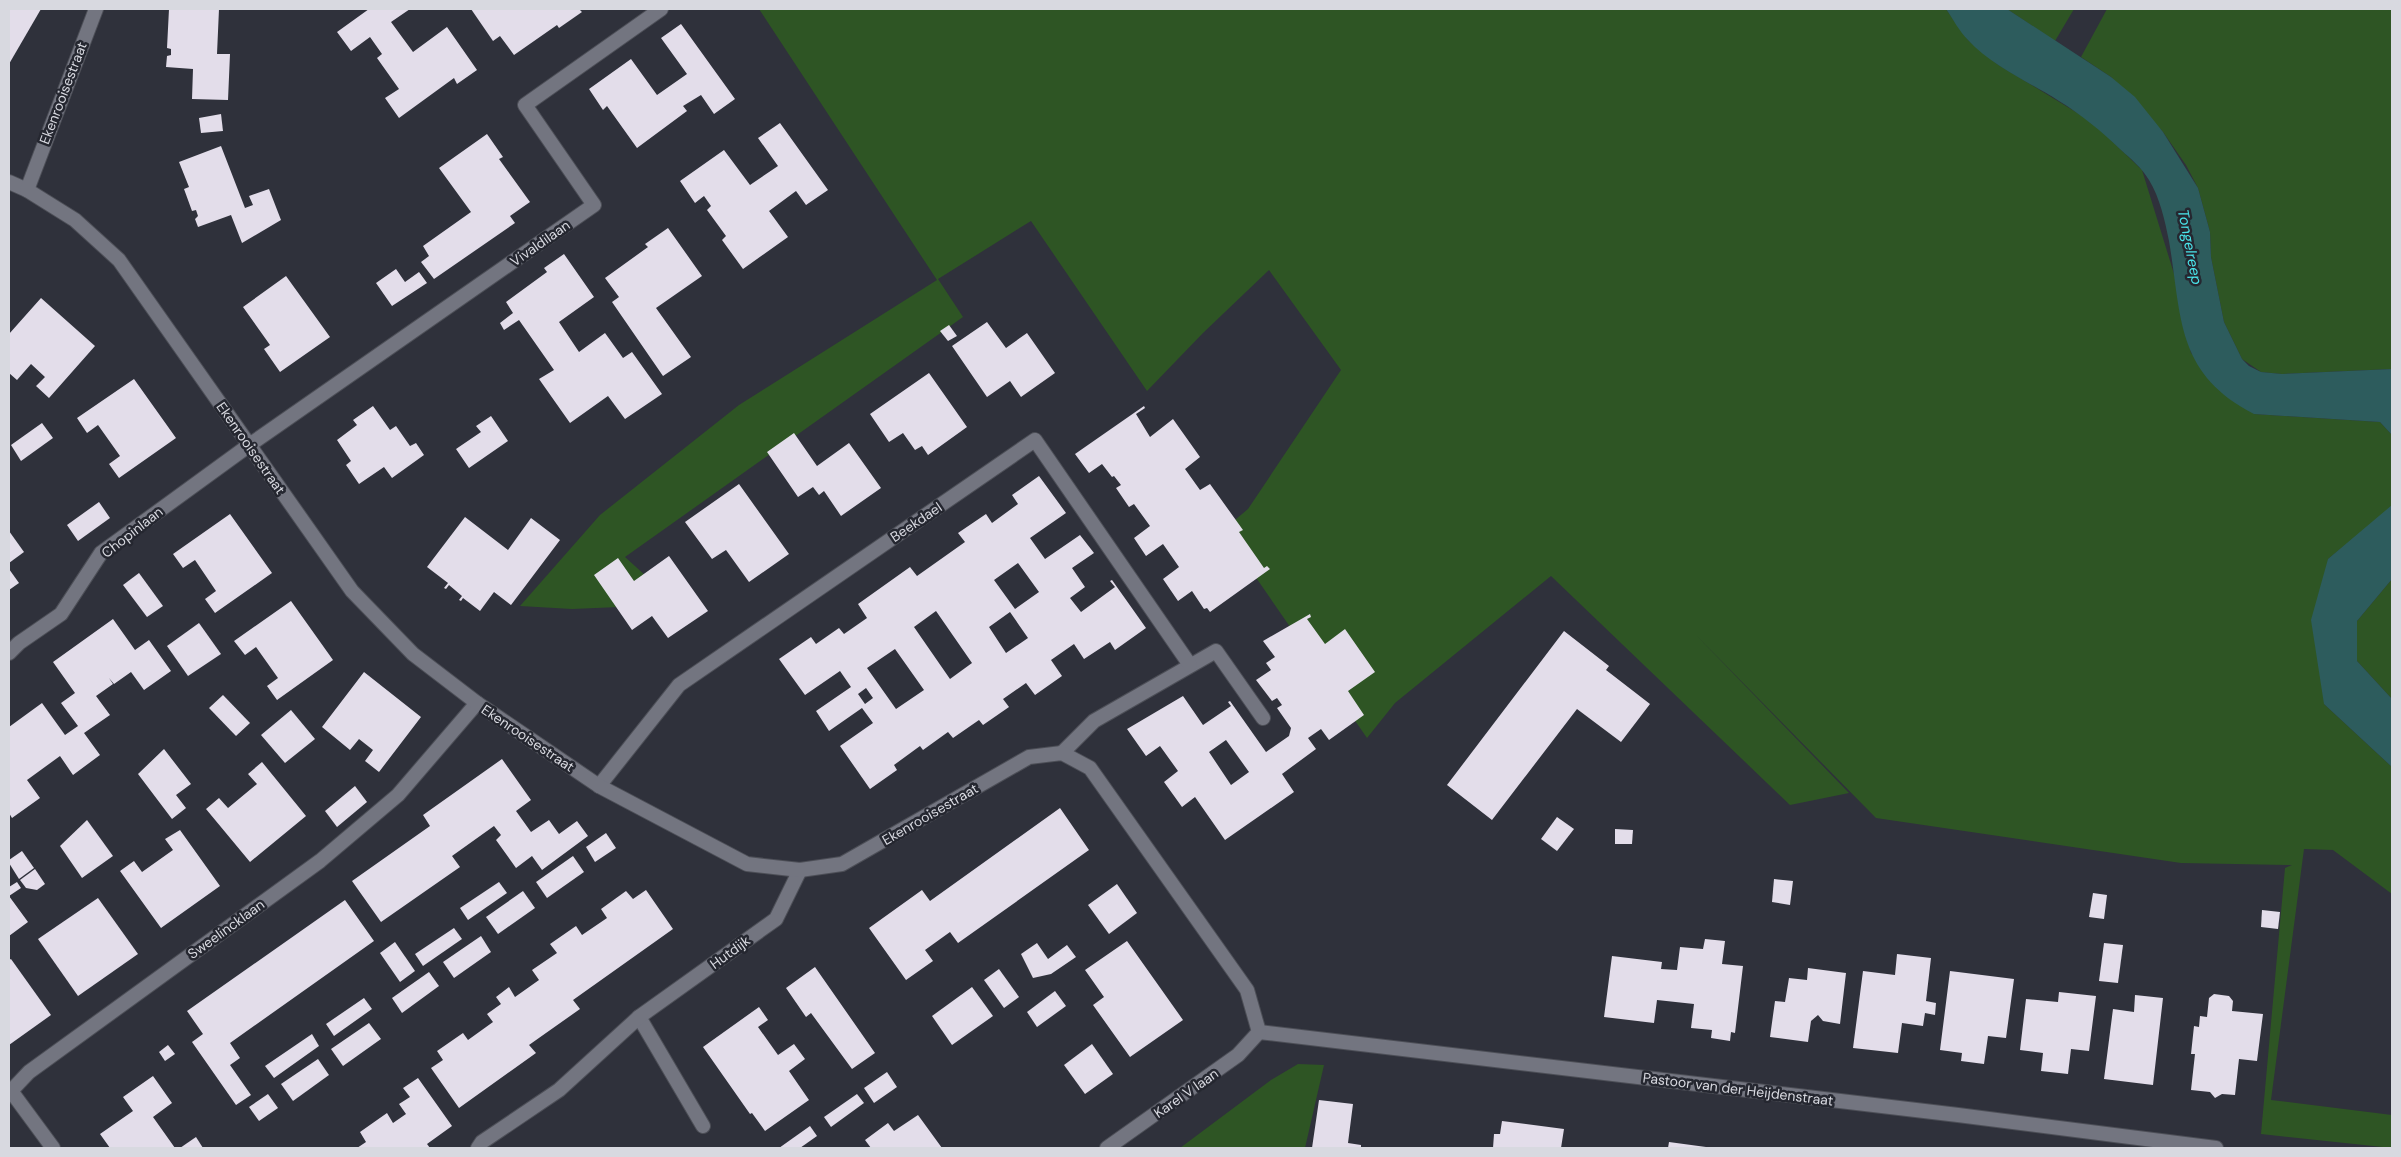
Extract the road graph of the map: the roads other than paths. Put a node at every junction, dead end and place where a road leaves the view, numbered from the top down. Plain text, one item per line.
1 (96, 9) edge
2 (661, 9) edge
3 (9, 182) edge
4 (27, 190) junction
5 (248, 446) junction
6 (9, 653) edge
7 (1190, 665) junction
8 (477, 702) junction
9 (1263, 718) dead end
10 (1062, 753) junction
11 (599, 786) junction
12 (800, 870) junction
13 (639, 1018) junction
14 (1259, 1032) junction
15 (703, 1126) dead end
16 (53, 1148) edge
17 (478, 1148) edge
18 (1108, 1148) edge
19 (2216, 1148) edge

1 - 4 street, Ekenrooisestraat
2 - 5 street, Vivaldilaan
3 - 4 street
4 - 5 street, Ekenrooisestraat
5 - 6 street, Chopinlaan
5 - 8 street, Ekenrooisestraat
7 - 9 street
7 - 10 street
7 - 11 street, Beekdael
8 - 11 street, Ekenrooisestraat
8 - 16 street, Sweelincklaan
10 - 12 street, Ekenrooisestraat
10 - 14 street
11 - 12 street, Ekenrooisestraat
12 - 13 street, Hutdijk
13 - 15 street
13 - 17 street, Hutdijk
14 - 18 street, Karel V laan
14 - 19 street, Pastoor van der Heijdenstraat

